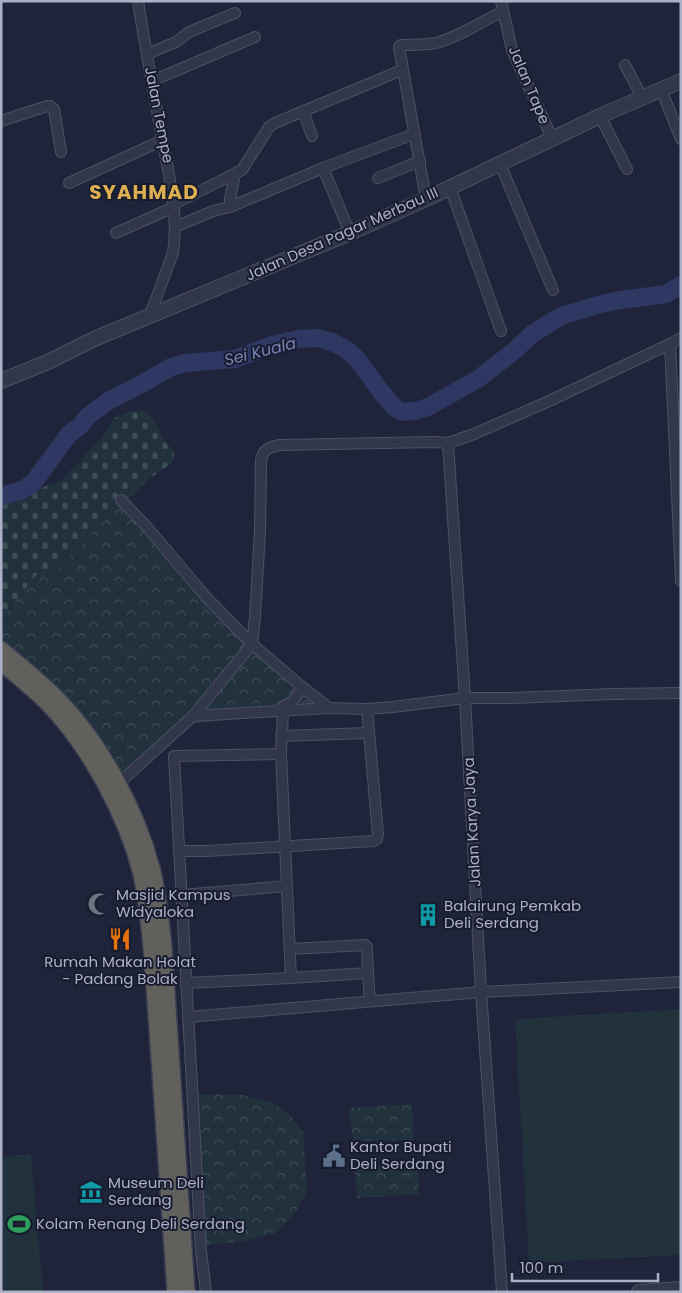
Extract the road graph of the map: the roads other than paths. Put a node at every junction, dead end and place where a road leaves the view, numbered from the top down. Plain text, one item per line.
1 (138, 1) edge
2 (502, 6) edge
3 (235, 13) dead end
4 (255, 37) dead end
5 (146, 54) junction
6 (625, 65) dead end
7 (402, 70) junction
8 (152, 81) junction
9 (681, 81) edge
10 (661, 89) junction
11 (642, 97) junction
12 (303, 111) junction
13 (600, 116) junction
14 (1, 122) edge
15 (414, 134) junction
16 (312, 136) dead end
17 (552, 138) junction
18 (681, 139) edge
19 (163, 140) junction
20 (62, 152) dead end
21 (420, 161) junction
22 (500, 164) junction
23 (322, 168) junction
24 (627, 169) dead end
25 (235, 174) junction
26 (378, 178) dead end
27 (68, 183) dead end
28 (450, 186) junction
29 (426, 199) junction
30 (174, 206) junction
31 (227, 208) junction
32 (175, 227) junction
33 (116, 233) dead end
34 (350, 234) junction
35 (553, 290) dead end
36 (152, 314) junction
37 (501, 331) dead end
38 (681, 338) edge
39 (670, 344) junction
40 (1, 381) edge
41 (448, 443) junction
42 (121, 500) dead end
43 (681, 581) edge
44 (252, 644) junction
45 (1, 650) edge
46 (1, 663) edge
47 (301, 686) junction
48 (681, 693) edge
49 (465, 698) junction
50 (329, 708) junction
51 (367, 708) junction
52 (278, 711) junction
53 (193, 716) junction
54 (370, 733) junction
55 (282, 736) junction
56 (168, 739) junction
57 (281, 754) junction
58 (174, 756) junction
59 (118, 784) junction
60 (285, 847) junction
61 (179, 851) junction
62 (288, 886) junction
63 (182, 895) junction
64 (290, 949) junction
65 (368, 973) junction
66 (291, 978) junction
67 (681, 982) edge
68 (186, 983) junction
69 (481, 992) junction
70 (370, 1001) junction
71 (188, 1016) junction
72 (681, 1289) edge
73 (175, 1292) edge
74 (187, 1292) edge
75 (206, 1292) edge
76 (502, 1292) edge
77 (639, 1292) edge

1 - 5 street, Jalan Tempe
2 - 7 street
2 - 17 street, Jalan Tape
3 - 5 street
4 - 8 street
5 - 8 street, Jalan Tempe
6 - 11 street
7 - 12 street
7 - 15 street
8 - 19 street, Jalan Tempe
9 - 10 street, Jalan Desa Pagar Merbau III
10 - 11 street, Jalan Desa Pagar Merbau III
10 - 18 street
11 - 13 street, Jalan Desa Pagar Merbau III
12 - 16 street
12 - 25 street
13 - 17 street, Jalan Desa Pagar Merbau III
13 - 24 street
14 - 20 street
15 - 21 street
15 - 23 street
17 - 22 street, Jalan Desa Pagar Merbau III
19 - 27 street
19 - 30 street, Jalan Tempe
21 - 26 street
21 - 29 street
22 - 28 street, Jalan Desa Pagar Merbau III
22 - 35 street
23 - 31 street
23 - 34 street
25 - 30 street
25 - 31 street
28 - 29 street, Jalan Desa Pagar Merbau III
28 - 37 street
29 - 34 street, Jalan Desa Pagar Merbau III
30 - 32 street, Jalan Tempe
30 - 33 street
31 - 32 street
32 - 36 street, Jalan Tempe
34 - 36 street, Jalan Desa Pagar Merbau III
36 - 40 street, Jalan Desa Pagar Merbau III
38 - 39 street
39 - 41 street
39 - 43 street
41 - 44 street
41 - 49 street, Jalan Karya Jaya
42 - 44 street
44 - 47 street
44 - 53 street
45 - 59 highway
46 - 73 highway
47 - 50 street
47 - 52 street
48 - 49 street
49 - 51 street
49 - 69 street, Jalan Karya Jaya
50 - 51 street
50 - 52 street
51 - 54 street
52 - 53 street
52 - 55 street
53 - 56 street
54 - 55 street
54 - 60 street
55 - 57 street
56 - 58 street
56 - 59 street
57 - 58 street
57 - 60 street
58 - 61 street
59 - 74 highway
60 - 61 street
60 - 62 street
61 - 63 street
62 - 63 street
62 - 64 street
63 - 68 street
64 - 65 street
64 - 66 street
65 - 66 street
65 - 70 street
66 - 68 street
67 - 69 street
68 - 71 street
69 - 70 street
69 - 76 street, Jalan Karya Jaya
70 - 71 street
71 - 75 street
72 - 77 street

